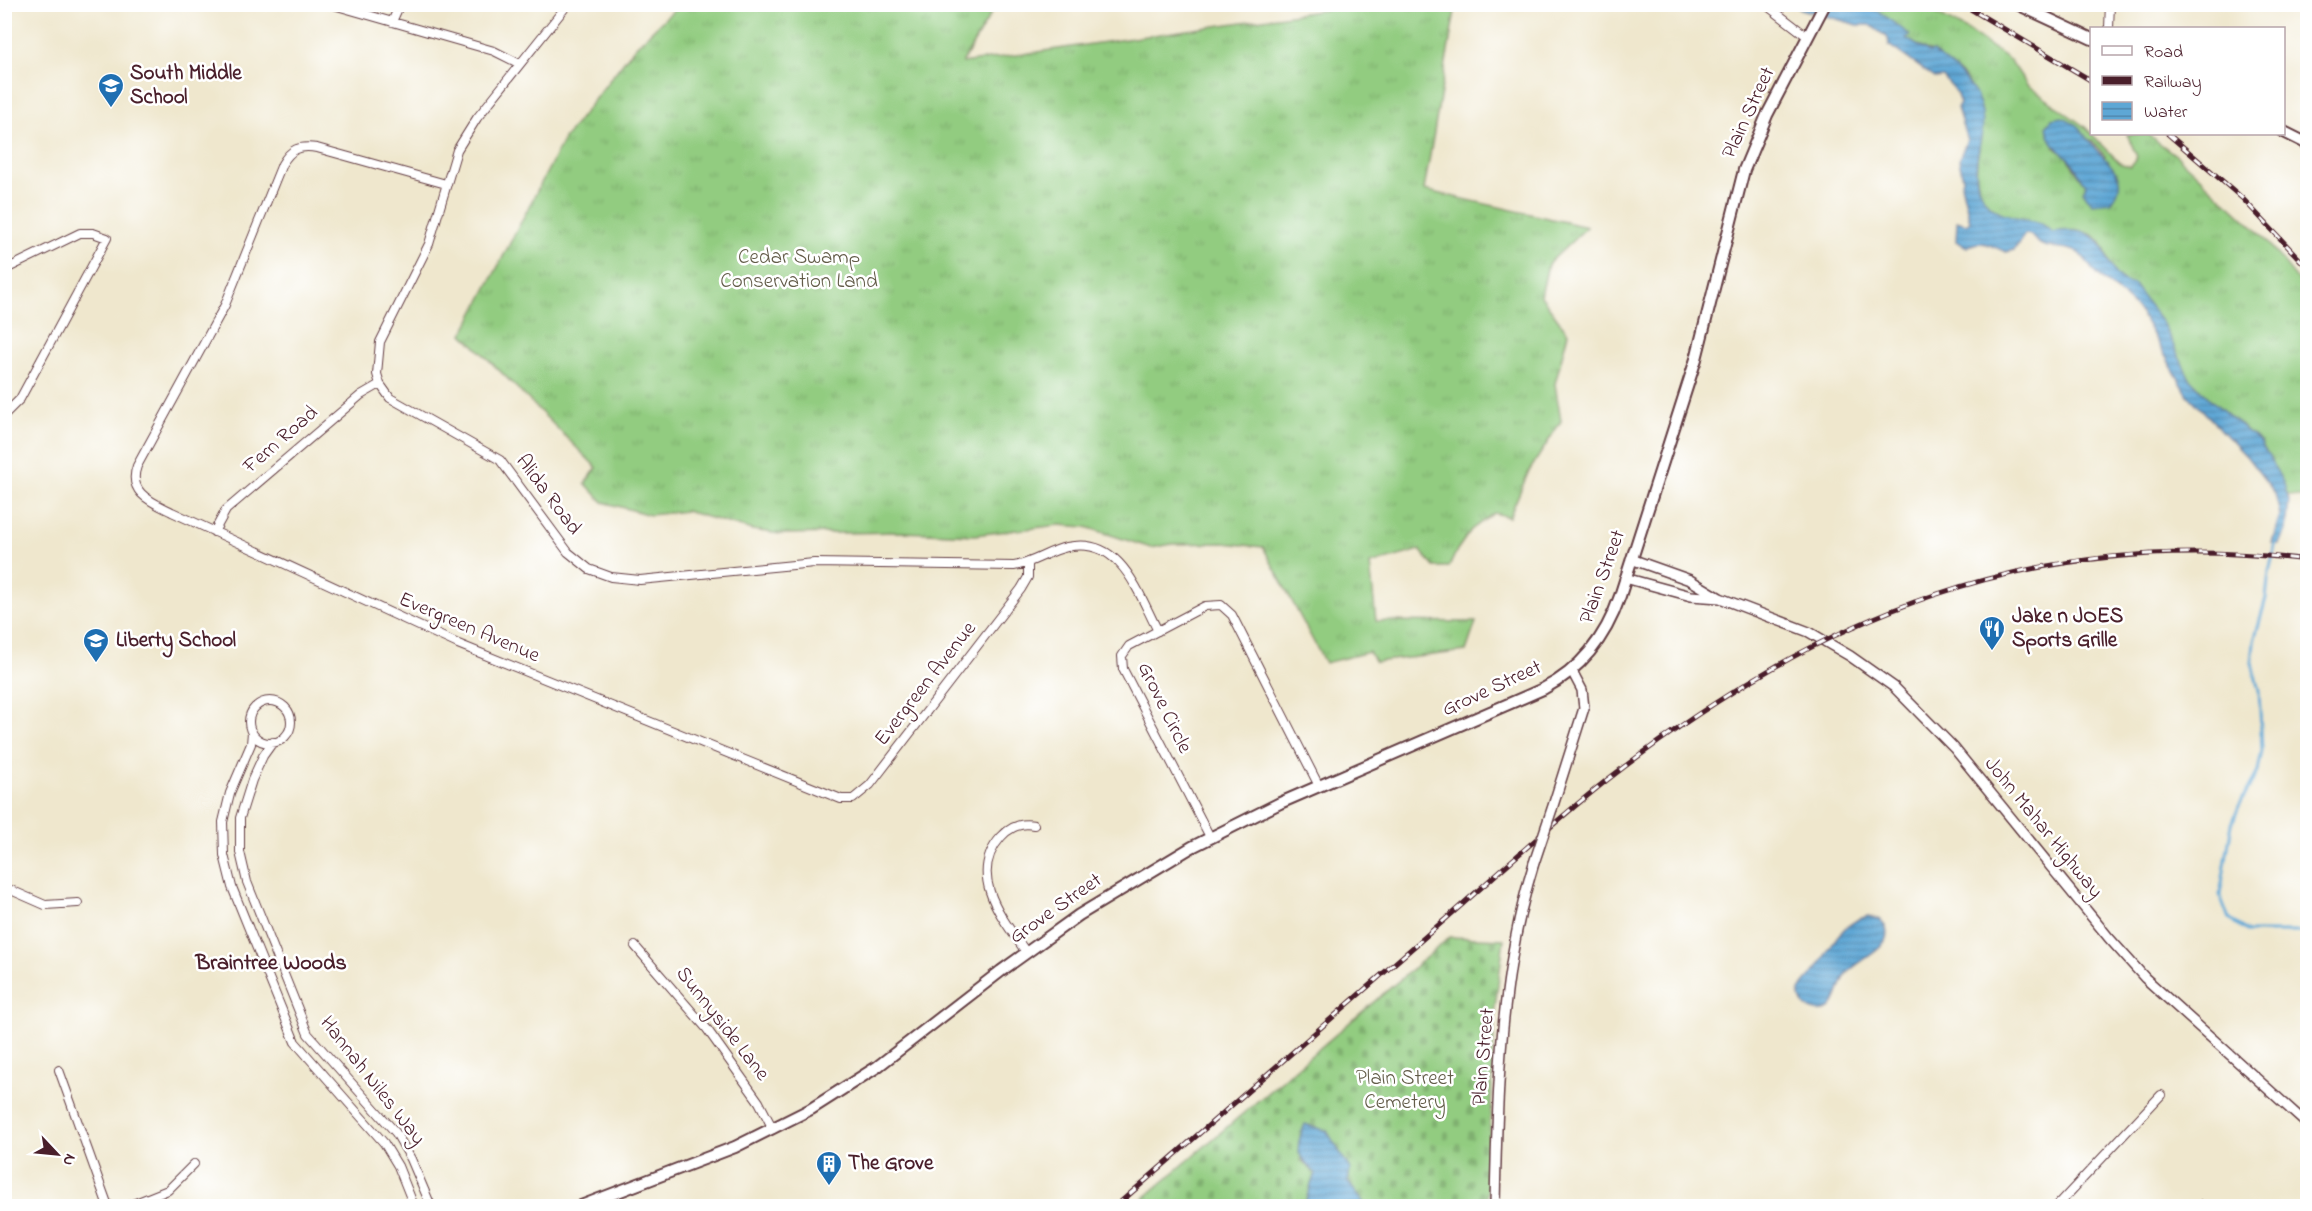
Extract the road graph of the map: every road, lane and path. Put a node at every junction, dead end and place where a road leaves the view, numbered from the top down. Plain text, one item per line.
1 (330, 4) edge
2 (399, 4) edge
3 (568, 4) edge
4 (1765, 4) edge
5 (1825, 4) edge
6 (2017, 4) edge
7 (2110, 4) edge
8 (392, 22) junction
9 (2109, 27) edge
10 (1808, 37) junction
11 (2090, 39) edge
12 (520, 64) junction
13 (2285, 133) edge
14 (2307, 144) edge
15 (446, 184) junction
16 (4, 270) edge
17 (380, 384) junction
18 (4, 415) edge
19 (213, 532) junction
20 (1631, 559) junction
21 (1028, 563) junction
22 (1625, 578) junction
23 (1720, 598) junction
24 (1158, 631) junction
25 (1572, 671) junction
26 (252, 732) junction
27 (273, 742) junction
28 (1318, 786) junction
29 (1034, 825) dead end
30 (1210, 837) junction
31 (4, 887) edge
32 (78, 903) dead end
33 (635, 946) dead end
34 (274, 951) junction
35 (1026, 952) junction
36 (260, 957) junction
37 (59, 1070) dead end
38 (350, 1083) junction
39 (339, 1093) junction
40 (2161, 1095) dead end
41 (2307, 1125) edge
42 (773, 1129) junction
43 (194, 1164) dead end
44 (108, 1206) edge
45 (128, 1206) edge
46 (414, 1206) edge
47 (431, 1206) edge
48 (581, 1206) edge
49 (1495, 1206) edge
50 (2056, 1206) edge

1 - 8 street
2 - 8 street
3 - 12 street
4 - 10 street
5 - 10 main road, Plain Street
6 - 11 main road
7 - 9 street
8 - 12 street
10 - 20 main road, Plain Street
12 - 15 street
13 - 14 main road
15 - 17 street
15 - 19 street, Evergreen Avenue
16 - 18 street
17 - 19 street, Fern Road
17 - 21 street, Alida Road
19 - 21 street, Evergreen Avenue
20 - 22 main road, Plain Street
20 - 23 street, John Mahar Highway
21 - 24 street
22 - 23 street, John Mahar Highway
22 - 25 main road, Plain Street
23 - 41 street, John Mahar Highway
24 - 28 street, Grove Circle
24 - 30 street, Grove Circle
25 - 28 main road, Grove Street
25 - 49 street, Plain Street, bridge
26 - 27 street
26 - 27 street, Hannah Niles Way
26 - 36 street, Hannah Niles Way
27 - 34 street, Hannah Niles Way
28 - 30 main road, Grove Street
29 - 35 street
30 - 35 main road, Grove Street
31 - 32 street
33 - 42 street, Sunnyside Lane
34 - 36 street
34 - 38 street, Hannah Niles Way
35 - 42 main road, Grove Street
36 - 39 street, Hannah Niles Way
37 - 44 street
38 - 39 street
38 - 47 street, Hannah Niles Way
39 - 46 street, Hannah Niles Way
40 - 50 street
42 - 48 main road, Grove Street
43 - 45 street

